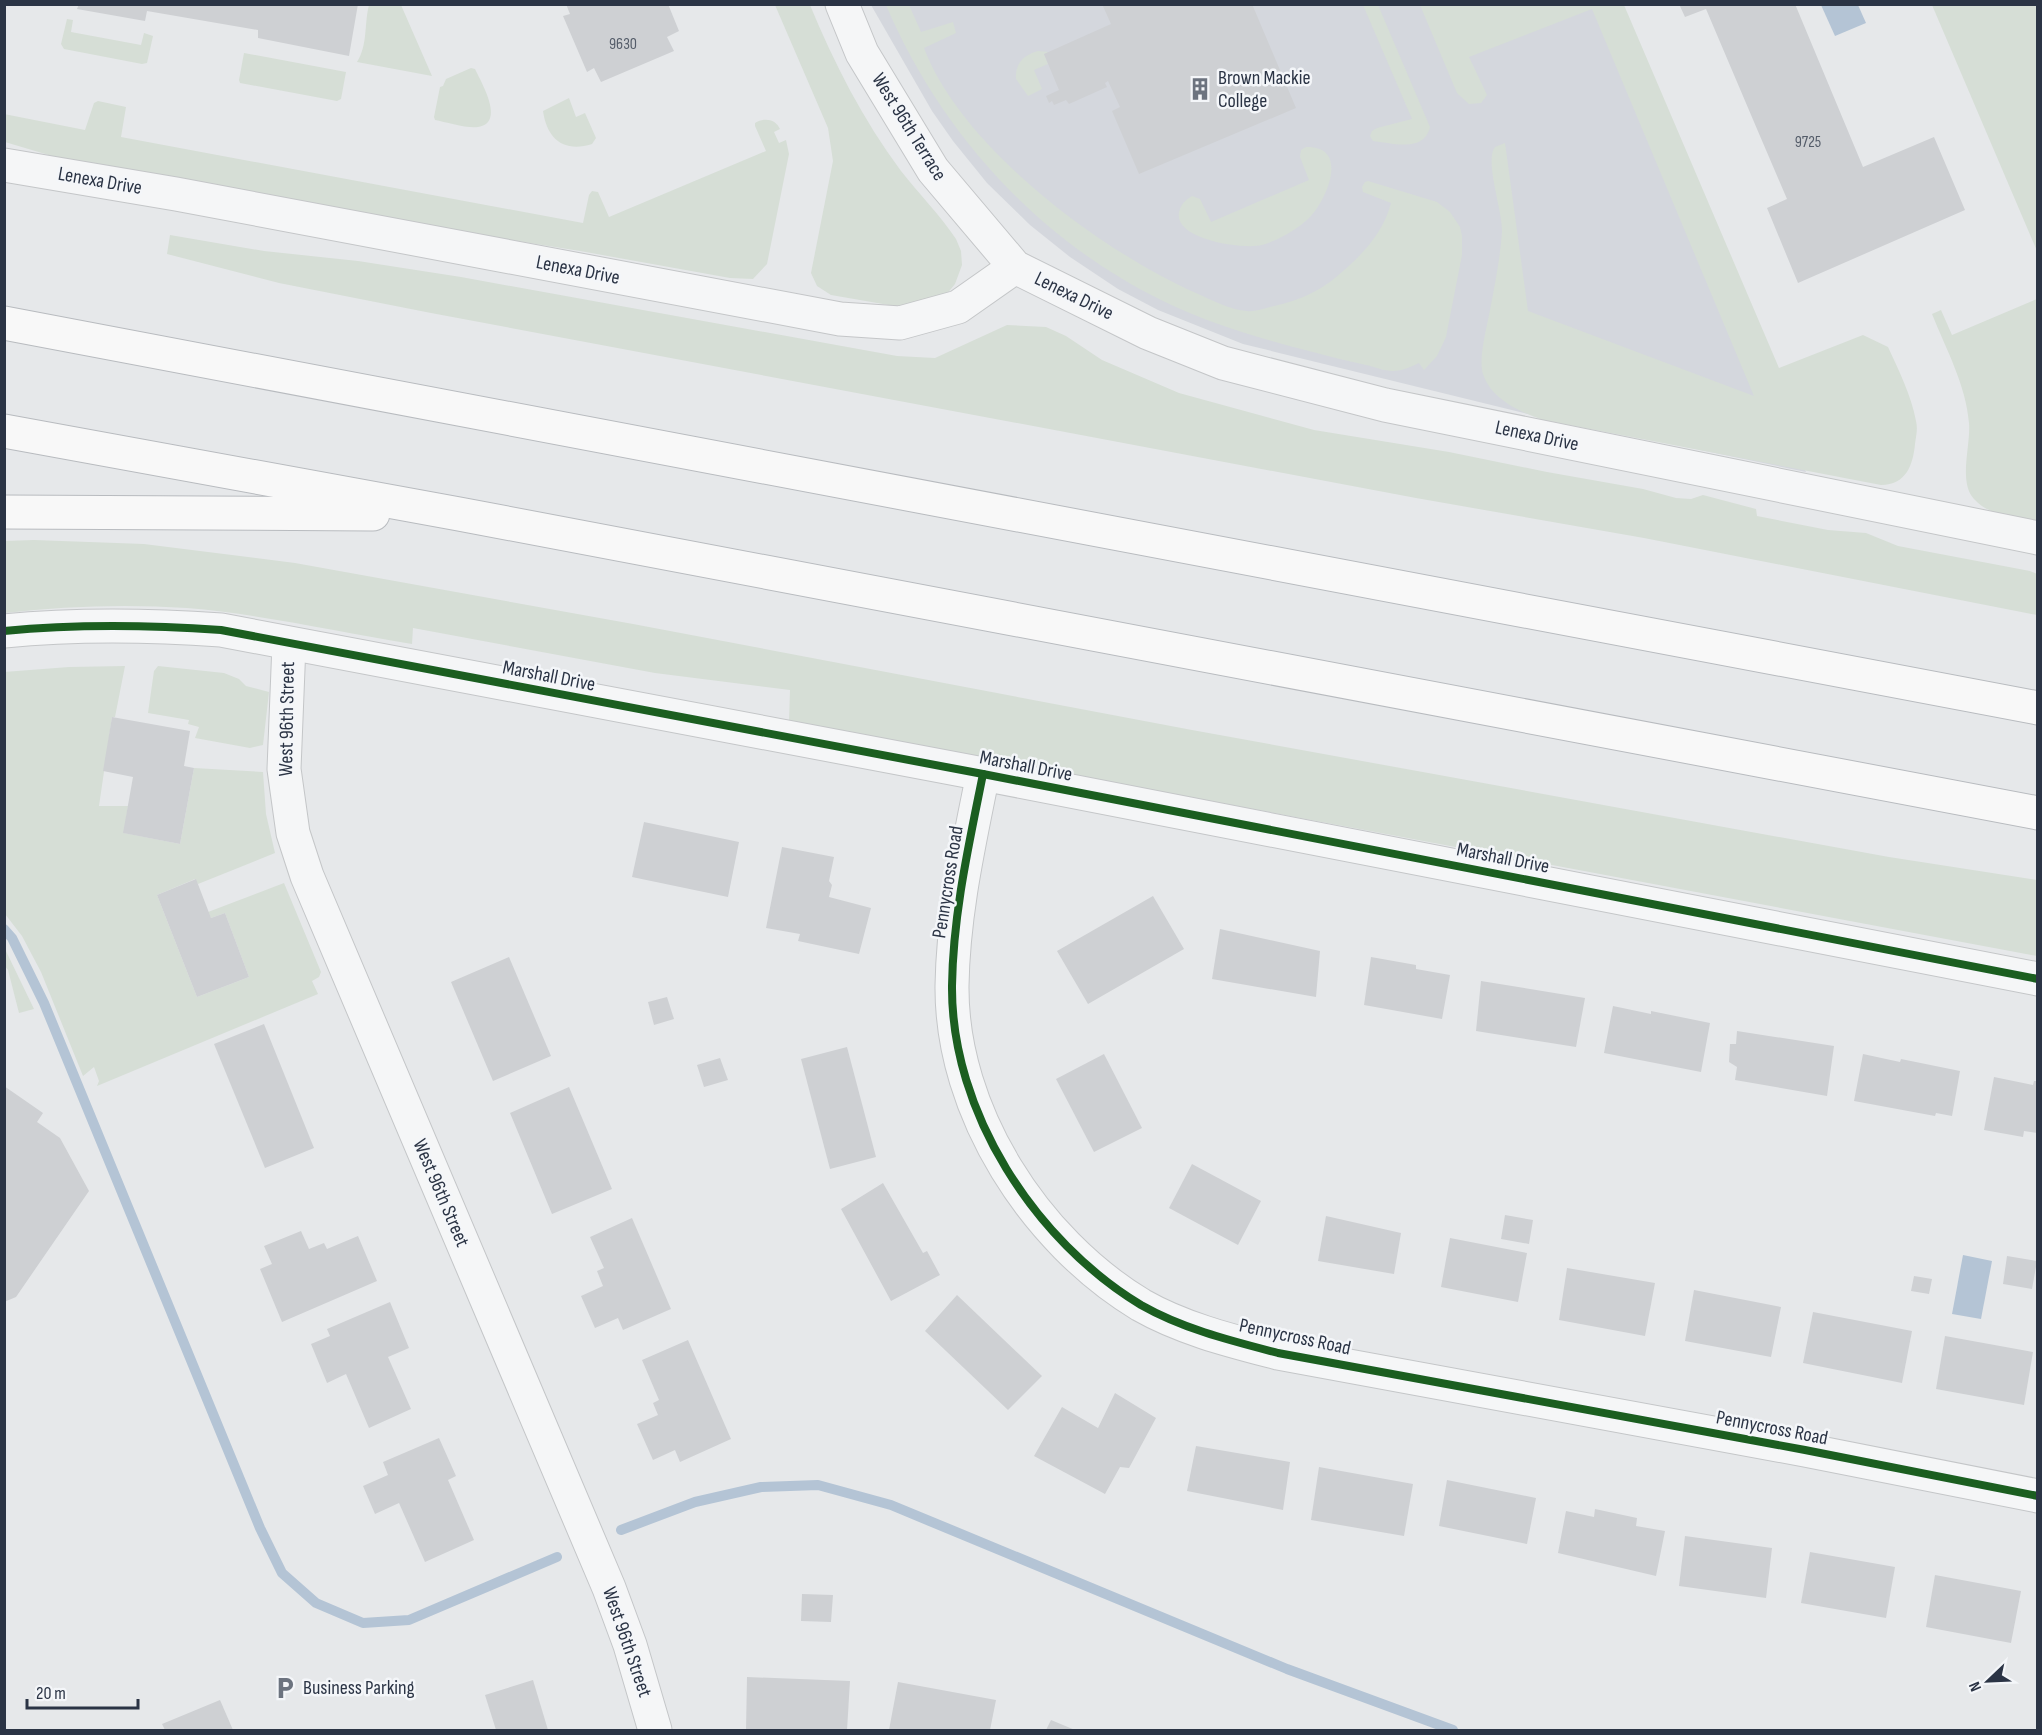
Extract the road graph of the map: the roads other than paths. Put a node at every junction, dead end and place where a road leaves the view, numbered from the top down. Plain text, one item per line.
1 (842, 4) edge
2 (4, 165) edge
3 (1015, 267) junction
4 (4, 298) edge
5 (4, 323) edge
6 (59, 333) junction
7 (4, 431) edge
8 (4, 512) edge
9 (459, 514) junction
10 (2037, 538) edge
11 (4, 631) edge
12 (289, 644) junction
13 (2037, 708) edge
14 (983, 774) junction
15 (2037, 813) edge
16 (2037, 979) edge
17 (2037, 1496) edge
18 (655, 1731) edge

1 - 3 street, West 96th Terrace
2 - 3 street, Lenexa Drive
3 - 10 street, Lenexa Drive
4 - 6 highway
5 - 6 highway
6 - 13 highway
7 - 9 highway
8 - 9 highway
9 - 15 highway
11 - 12 street, Marshall Drive
12 - 14 street, Marshall Drive
12 - 18 street, West 96th Street
14 - 16 street, Marshall Drive
14 - 17 street, Pennycross Road

